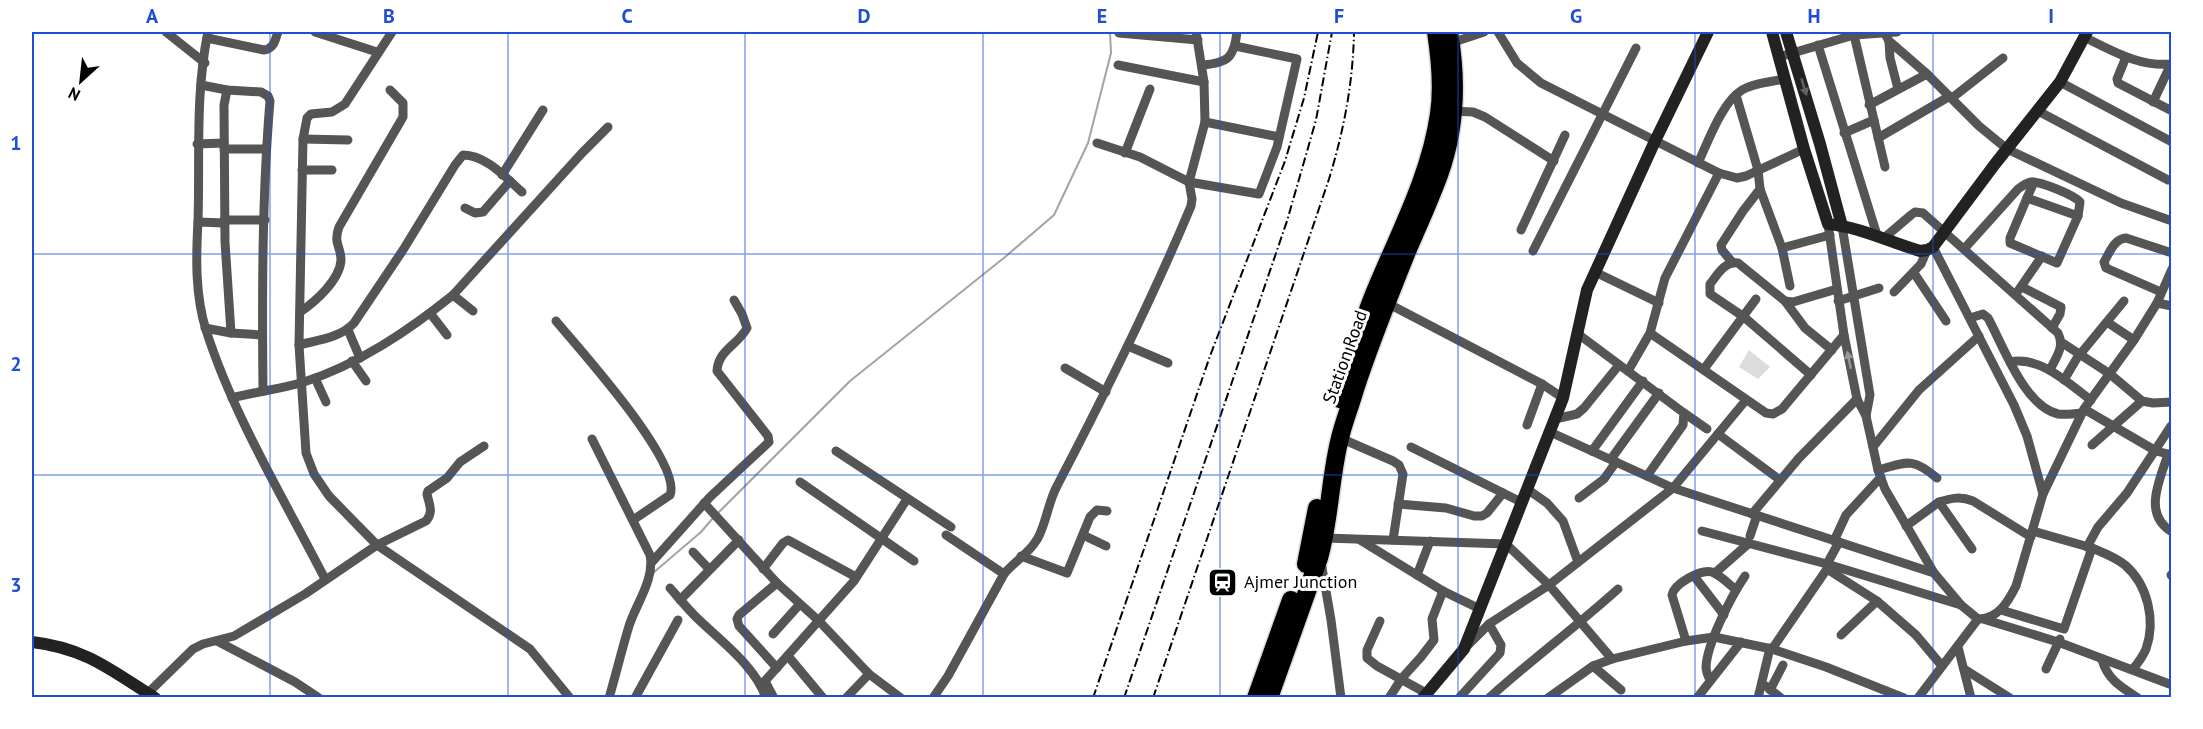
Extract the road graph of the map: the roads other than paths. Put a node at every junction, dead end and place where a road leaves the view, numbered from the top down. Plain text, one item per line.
1 (166, 32) edge
2 (278, 32) edge
3 (315, 32) edge
4 (349, 32) edge
5 (392, 32) edge
6 (1237, 32) edge
7 (1484, 32) edge
8 (1498, 32) edge
9 (1708, 32) edge
10 (1772, 32) edge
11 (1786, 32) edge
12 (1897, 32) edge
13 (1119, 33) dead end
14 (1445, 33) edge
15 (2086, 34) edge
16 (207, 35) edge
17 (1854, 35) junction
18 (1197, 36) edge
19 (1887, 37) junction
20 (343, 41) junction
21 (1818, 45) junction
22 (1235, 46) junction
23 (1636, 48) dead end
24 (377, 52) junction
25 (1794, 52) junction
26 (1779, 57) junction
27 (2126, 57) junction
28 (2003, 58) dead end
29 (205, 63) junction
30 (2171, 64) edge
31 (1118, 65) dead end
32 (1202, 65) junction
33 (1927, 74) junction
34 (1784, 79) junction
35 (1204, 82) junction
36 (2060, 82) junction
37 (201, 85) junction
38 (1150, 89) dead end
39 (1898, 89) junction
40 (227, 90) junction
41 (390, 90) dead end
42 (1736, 95) junction
43 (1951, 97) junction
44 (2153, 102) junction
45 (1869, 105) junction
46 (543, 110) dead end
47 (1453, 111) junction
48 (2038, 111) junction
49 (2172, 111) edge
50 (1603, 114) junction
51 (1874, 120) junction
52 (1205, 122) junction
53 (608, 127) dead end
54 (1844, 132) junction
55 (1565, 135) dead end
56 (1279, 137) junction
57 (1878, 138) junction
58 (303, 139) junction
59 (348, 140) dead end
60 (1655, 141) junction
61 (2172, 142) edge
62 (1097, 143) dead end
63 (197, 144) junction
64 (224, 146) junction
65 (266, 149) junction
66 (1803, 149) junction
67 (2007, 149) junction
68 (1125, 153) junction
69 (1554, 161) junction
70 (1698, 163) junction
71 (1885, 167) dead end
72 (302, 170) junction
73 (332, 170) dead end
74 (1758, 170) junction
75 (1719, 173) junction
76 (506, 178) junction
77 (2168, 180) dead end
78 (1189, 182) junction
79 (2034, 182) junction
80 (1760, 189) junction
81 (522, 192) dead end
82 (2028, 198) junction
83 (465, 208) dead end
84 (2078, 216) junction
85 (265, 220) junction
86 (224, 221) junction
87 (2172, 221) edge
88 (198, 222) junction
89 (1842, 226) junction
90 (1521, 230) dead end
91 (1829, 230) junction
92 (1944, 232) junction
93 (1880, 237) junction
94 (1782, 248) junction
95 (1930, 249) junction
96 (1964, 249) junction
97 (1533, 251) dead end
98 (2172, 253) edge
99 (2042, 256) junction
100 (1732, 262) junction
101 (2172, 269) edge
102 (1595, 272) junction
103 (1914, 273) junction
104 (1790, 286) dead end
105 (1879, 288) dead end
106 (1837, 289) junction
107 (2018, 291) junction
108 (1894, 292) dead end
109 (2160, 292) junction
110 (453, 295) junction
111 (1854, 296) junction
112 (1756, 299) dead end
113 (734, 300) dead end
114 (1785, 301) junction
115 (1838, 301) junction
116 (2124, 301) dead end
117 (1387, 303) junction
118 (1659, 303) junction
119 (2157, 303) junction
120 (2172, 306) edge
121 (473, 311) dead end
122 (300, 312) junction
123 (430, 314) junction
124 (1744, 317) junction
125 (1970, 318) junction
126 (556, 321) dead end
127 (1946, 321) dead end
128 (2107, 322) junction
129 (205, 328) junction
130 (2052, 328) junction
131 (348, 330) junction
132 (231, 333) junction
133 (1650, 333) junction
134 (1578, 334) junction
135 (262, 335) junction
136 (447, 335) dead end
137 (1844, 335) junction
138 (1979, 336) junction
139 (2134, 340) junction
140 (2061, 342) junction
141 (299, 345) junction
142 (1128, 346) junction
143 (1832, 350) junction
144 (2079, 355) junction
145 (356, 359) junction
146 (2010, 362) junction
147 (1168, 363) dead end
148 (1619, 365) junction
149 (1065, 368) dead end
150 (1704, 369) junction
151 (2049, 370) junction
152 (1628, 371) junction
153 (2110, 374) junction
154 (1811, 375) junction
155 (315, 378) junction
156 (2064, 380) junction
157 (366, 381) dead end
158 (1643, 381) junction
159 (301, 383) junction
160 (1542, 384) junction
161 (263, 391) junction
162 (1106, 392) junction
163 (1659, 393) junction
164 (232, 398) junction
165 (1563, 398) junction
166 (1857, 399) junction
167 (1746, 400) junction
168 (2091, 400) junction
169 (2142, 401) junction
170 (326, 402) dead end
171 (2172, 402) edge
172 (2083, 411) junction
173 (1683, 413) junction
174 (1866, 416) junction
175 (1555, 419) junction
176 (1527, 424) dead end
177 (2115, 426) junction
178 (2171, 426) edge
179 (1707, 429) dead end
180 (1550, 432) junction
181 (1718, 434) junction
182 (592, 438) dead end
183 (1340, 438) junction
184 (2092, 445) dead end
185 (484, 446) dead end
186 (1411, 447) dead end
187 (1873, 447) junction
188 (1592, 451) junction
189 (2156, 451) junction
190 (836, 452) dead end
191 (2170, 454) edge
192 (1613, 460) junction
193 (2167, 471) edge
194 (1880, 473) junction
195 (1647, 476) junction
196 (1937, 477) dead end
197 (1780, 480) junction
198 (800, 482) dead end
199 (1673, 488) junction
200 (1527, 489) junction
201 (1503, 493) junction
202 (2043, 494) junction
203 (1579, 498) dead end
204 (907, 499) junction
205 (1521, 502) junction
206 (1939, 502) junction
207 (704, 503) junction
208 (1398, 504) junction
209 (1107, 512) dead end
210 (1754, 514) junction
211 (633, 520) junction
212 (1906, 526) junction
213 (1702, 531) dead end
214 (2172, 532) edge
215 (2032, 534) junction
216 (1083, 536) junction
217 (882, 538) junction
218 (1325, 538) junction
219 (1359, 539) junction
220 (739, 540) junction
221 (1393, 540) junction
222 (1749, 540) junction
223 (1430, 541) junction
224 (1837, 541) junction
225 (1506, 544) junction
226 (377, 545) junction
227 (1106, 546) dead end
228 (2089, 548) junction
229 (1972, 549) dead end
230 (693, 552) dead end
231 (1021, 556) junction
232 (1320, 556) junction
233 (914, 561) dead end
234 (652, 562) junction
235 (1578, 562) junction
236 (1827, 567) junction
237 (763, 568) junction
238 (709, 569) junction
239 (1715, 573) junction
240 (1934, 573) junction
241 (1004, 574) junction
242 (1417, 575) junction
243 (1694, 576) junction
244 (1745, 576) dead end
245 (856, 577) junction
246 (325, 579) junction
247 (777, 583) junction
248 (1550, 585) junction
249 (670, 588) dead end
250 (1618, 589) dead end
251 (1736, 590) junction
252 (1443, 591) junction
253 (680, 600) junction
254 (1877, 601) junction
255 (799, 604) junction
256 (1961, 605) junction
257 (1480, 609) junction
258 (2001, 610) junction
259 (1724, 615) junction
260 (1980, 619) junction
261 (678, 620) dead end
262 (819, 621) junction
263 (1380, 621) dead end
264 (1581, 623) junction
265 (1490, 624) junction
266 (2064, 628) junction
267 (773, 634) dead end
268 (1841, 635) dead end
269 (1714, 637) junction
270 (217, 641) junction
271 (1686, 641) junction
272 (32, 642) edge
273 (1741, 642) junction
274 (2058, 642) junction
275 (1958, 647) junction
276 (1464, 649) junction
277 (1771, 649) junction
278 (788, 656) junction
279 (1612, 659) junction
280 (2102, 660) junction
281 (1782, 665) dead end
282 (1593, 666) junction
283 (1942, 666) junction
284 (777, 668) junction
285 (1964, 669) junction
286 (2046, 669) dead end
287 (2133, 669) junction
288 (869, 674) junction
289 (1401, 678) junction
290 (1710, 680) junction
291 (1761, 681) junction
292 (763, 683) junction
293 (2172, 685) edge
294 (1621, 690) dead end
295 (1770, 690) junction
296 (151, 695) edge
297 (1425, 695) edge
298 (610, 697) edge
299 (319, 698) edge
300 (570, 698) edge
301 (635, 698) edge
302 (766, 698) edge
303 (774, 698) edge
304 (823, 698) edge
305 (846, 698) edge
306 (901, 698) edge
307 (933, 698) edge
308 (1260, 698) edge
309 (1269, 698) edge
310 (1341, 698) edge
311 (1389, 698) edge
312 (1460, 698) edge
313 (1489, 698) edge
314 (1548, 698) edge
315 (1697, 698) edge
316 (1758, 698) edge
317 (1781, 698) edge
318 (1904, 698) edge
319 (1917, 698) edge
320 (1971, 698) edge
321 (2010, 698) edge
322 (2138, 698) edge

1 - 29 street
2 - 16 street
3 - 20 street
4 - 20 street
5 - 24 street
6 - 22 street
7 - 14 street
8 - 50 street
9 - 60 street
10 - 26 street
11 - 25 street
12 - 19 street
13 - 18 street
14 - 47 highway, Station Road
14 - 308 highway, Station Road
15 - 27 street
15 - 36 street
16 - 29 street
17 - 19 street
17 - 21 street
17 - 45 street
18 - 32 street
19 - 33 street
19 - 39 street
20 - 24 street
21 - 25 street
21 - 54 street
22 - 32 street
22 - 56 street
23 - 50 street
24 - 58 street
25 - 26 street
25 -> 89 street
26 - 34 street
27 - 30 street
27 - 44 street
28 - 43 street
29 - 37 street
30 - 44 street
31 - 35 street
32 - 35 street
33 - 39 street
33 - 43 street
34 - 42 street
34 - 66 street
35 - 52 street
36 - 48 street
36 - 61 street
37 - 40 street
37 - 63 street
38 - 68 street
39 - 45 street
40 - 64 street
40 - 65 street
41 - 122 street
42 - 70 street
42 - 74 street
43 - 57 street
43 - 67 street
44 - 49 street
45 - 51 street
46 - 76 street
47 - 69 street
47 - 117 highway, Station Road
48 - 67 street
48 - 77 street
50 - 60 street
50 - 97 street
51 - 54 street
51 - 57 street
52 - 56 street
52 - 78 street
53 - 110 street
54 - 93 street
55 - 69 street
56 - 78 street
57 - 71 street
58 - 59 street
58 - 72 street
60 - 70 street
60 - 102 street
62 - 68 street
63 - 64 street
63 - 88 street
64 - 65 street
64 - 86 street
65 - 85 street
66 - 74 street
66 - 91 street
67 - 87 street
67 - 92 street
68 - 78 street
69 - 90 street
70 - 75 street
72 - 73 street
72 - 122 street
74 - 75 street
74 - 80 street
75 - 118 street
76 - 81 street
76 - 83 street
76 - 131 street
78 - 142 street
79 - 82 street
79 - 84 street
79 - 96 street
80 - 94 street
80 - 100 street
82 - 84 street
82 - 99 street
84 - 99 street
85 - 86 street
85 - 135 street
86 - 88 street
86 - 132 street
88 - 129 street
89 - 91 street
89 - 93 street
89 - 111 street
91 - 94 street
91 - 106 street
92 - 93 street
92 - 95 street
92 - 96 street
93 - 95 street
94 - 104 street
95 - 103 street
95 - 125 street
96 - 107 street
98 - 109 street
99 - 107 street
100 - 114 street
100 - 124 street
101 - 109 street
102 - 118 street
102 - 134 street
103 - 108 street
103 - 127 street
105 - 111 street
106 - 114 street
106 - 115 street
107 - 130 street
107 - 130 street
109 - 119 street
110 - 121 street
110 - 123 street
111 - 115 street
111 - 174 street
112 - 124 street
113 - 207 street
114 - 143 street
115 - 137 street
116 - 128 street
117 - 160 street
117 - 183 highway, Station Road
118 - 133 street
119 - 120 street
119 - 139 street
122 - 141 street
123 - 136 street
123 - 145 street
124 - 150 street
124 - 154 street
125 - 138 street
125 - 146 street
126 - 211 street
128 - 139 street
128 - 144 street
129 - 132 street
129 - 164 street
130 - 140 street
131 - 141 street
131 - 145 street
132 - 135 street
133 - 150 street
133 - 152 street
134 - 148 street
134 - 165 street
135 - 161 street
137 - 143 street
166 -> 137 street
138 - 187 street
138 - 202 street
139 - 153 street
140 - 144 street
140 - 151 street
141 - 159 street
142 - 147 street
142 - 162 street
143 - 154 street
144 - 153 street
144 - 156 street
145 - 155 street
145 - 157 street
146 - 151 street
146 - 172 street
148 - 152 street
148 - 175 street
149 - 162 street
150 - 167 street
151 - 156 street
152 - 158 street
153 - 168 street
153 - 169 street
154 - 167 street
155 - 159 street
155 - 170 street
156 - 168 street
158 - 163 street
158 - 188 street
159 - 161 street
159 - 226 street
160 - 165 street
160 - 176 street
161 - 164 street
162 - 231 street
163 - 173 street
163 - 192 street
164 - 246 street
165 - 175 street
166 - 174 street
166 - 197 street
167 - 181 street
168 - 172 street
169 - 171 street
169 - 177 street
172 - 177 street
172 - 202 street
173 - 179 street
173 - 195 street
174 - 187 street
175 - 180 street
177 - 184 street
177 - 189 street
178 - 189 street
180 - 188 street
180 - 200 street
181 - 197 street
181 - 199 street
182 - 211 street
183 - 208 street
183 - 218 highway, Station Road
185 - 226 street
186 - 201 street
187 - 194 street
188 - 192 street
189 - 191 street
189 - 228 street
190 - 204 street
191 - 193 street
192 - 195 street
192 - 203 street
193 - 214 street
194 - 196 street
194 - 212 street
194 - 224 street
195 - 199 street
197 - 210 street
198 - 217 street
199 - 210 street
199 - 235 street
200 - 205 street
200 - 235 street
201 - 205 street
201 - 208 street
202 - 215 street
204 - 217 street
204 - 241 street
205 - 225 street
206 - 212 street
206 - 215 street
206 - 229 street
207 - 220 street
207 - 234 street
208 - 221 street
209 - 216 street
210 - 222 street
210 - 224 street
211 - 234 street
212 - 240 street
213 - 222 street
215 - 228 street
215 - 258 street
216 - 227 street
216 - 231 street
217 - 233 street
217 - 245 street
218 - 219 street
218 - 232 highway, Station Road
219 - 221 street
219 - 242 street
220 - 237 street
220 - 238 street
221 - 223 street
222 - 236 street
222 - 239 street
223 - 225 street
223 - 242 street
224 - 236 street
224 - 240 street
225 - 248 street
225 - 257 street
226 - 246 street
226 - 300 street
228 - 266 street
228 - 287 street
230 - 238 street
231 - 241 street
232 - 309 highway, Station Road
232 - 310 street
234 - 298 street
235 - 248 street
236 - 254 street
236 - 256 street
236 - 277 street
237 - 245 street
237 - 247 street
238 - 253 street
239 - 243 street
239 - 251 street
240 - 256 street
241 - 307 street
242 - 252 street
243 - 259 street
243 - 271 street
244 - 251 street
245 - 262 street
246 - 270 street
247 - 255 street
247 - 284 street
248 - 264 street
248 - 265 street
249 - 253 street
250 - 264 street
251 - 259 street
252 - 257 street
252 - 289 street
253 - 292 street
254 - 268 street
254 - 283 street
255 - 262 street
255 - 267 street
256 - 260 street
257 - 276 street
258 - 260 street
258 - 266 street
259 - 269 street
260 - 274 street
260 - 275 street
261 - 301 street
262 - 278 street
262 - 288 street
263 - 289 street
264 - 279 street
264 - 313 street
265 - 276 street
265 - 312 street
266 - 274 street
269 - 271 street
269 - 273 street
269 - 290 street
270 - 296 street
270 - 299 street
271 - 279 street
272 - 296 street
273 - 277 street
273 - 290 street
274 - 280 street
274 - 286 street
275 - 283 street
275 - 285 street
276 - 297 street
277 - 291 street
277 - 318 street
278 - 284 street
278 - 304 street
279 - 282 street
280 - 287 street
280 - 322 street
281 - 295 street
282 - 294 street
282 - 314 street
283 - 319 street
284 - 292 street
285 - 320 street
285 - 321 street
287 - 293 street
288 - 305 street
288 - 306 street
289 - 297 street
289 - 311 street
290 - 315 street
291 - 295 street
291 - 316 street
292 - 302 street
292 - 303 street
295 - 317 street

